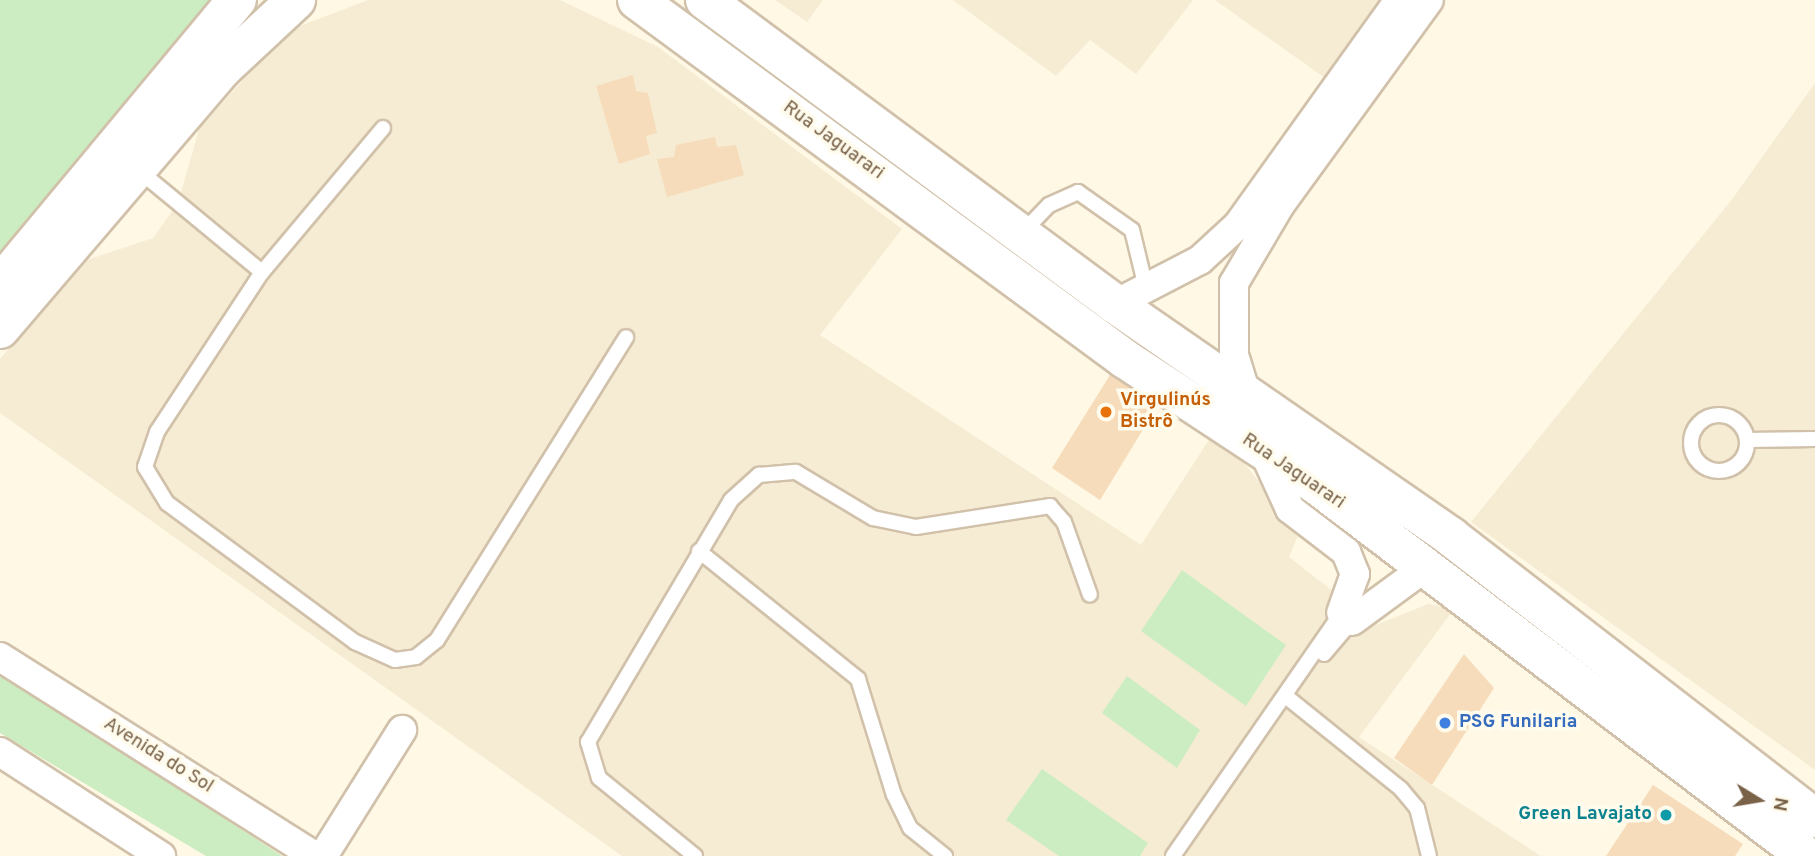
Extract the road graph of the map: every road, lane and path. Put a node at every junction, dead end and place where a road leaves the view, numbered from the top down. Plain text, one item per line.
1 (237, 0) edge
2 (296, 0) edge
3 (637, 0) edge
4 (705, 0) edge
5 (1415, 2) edge
6 (383, 128) dead end
7 (136, 168) junction
8 (1021, 234) junction
9 (1200, 260) junction
10 (262, 272) junction
11 (1234, 283) junction
12 (0, 285) edge
13 (1131, 296) junction
14 (0, 329) edge
15 (626, 337) dead end
16 (1248, 397) junction
17 (1815, 439) edge
18 (1747, 440) junction
19 (1262, 450) junction
20 (699, 551) junction
21 (1427, 566) junction
22 (1090, 595) dead end
23 (1346, 617) junction
24 (0, 657) edge
25 (1288, 698) junction
26 (402, 730) dead end
27 (0, 752) edge
28 (1807, 808) edge
29 (1783, 850) edge
30 (161, 856) edge
31 (315, 856) edge
32 (323, 856) edge
33 (695, 856) edge
34 (945, 856) edge
35 (1173, 856) edge
36 (1429, 856) edge

1 - 12 main road
2 - 7 main road
3 - 19 main road, Rua Jaguarari
4 - 8 main road, Rua Jaguarari
5 - 9 street
5 - 11 street
6 - 10 lane
7 - 10 lane
7 - 14 main road
8 - 13 main road, Rua Jaguarari
8 - 13 lane
9 - 11 street
9 - 13 street
10 - 15 lane
11 - 16 street
13 - 16 main road, Rua Jaguarari
16 - 28 main road, Rua Jaguarari
17 - 18 lane
18 - 18 lane
19 - 21 main road, Rua Jaguarari
19 - 23 street
20 - 22 lane
20 - 33 lane
20 - 34 lane
21 - 23 street
21 - 29 main road, Rua Jaguarari
23 - 25 lane
24 - 31 street, Avenida do Sol
25 - 35 lane
25 - 36 lane
26 - 32 street
27 - 30 street

